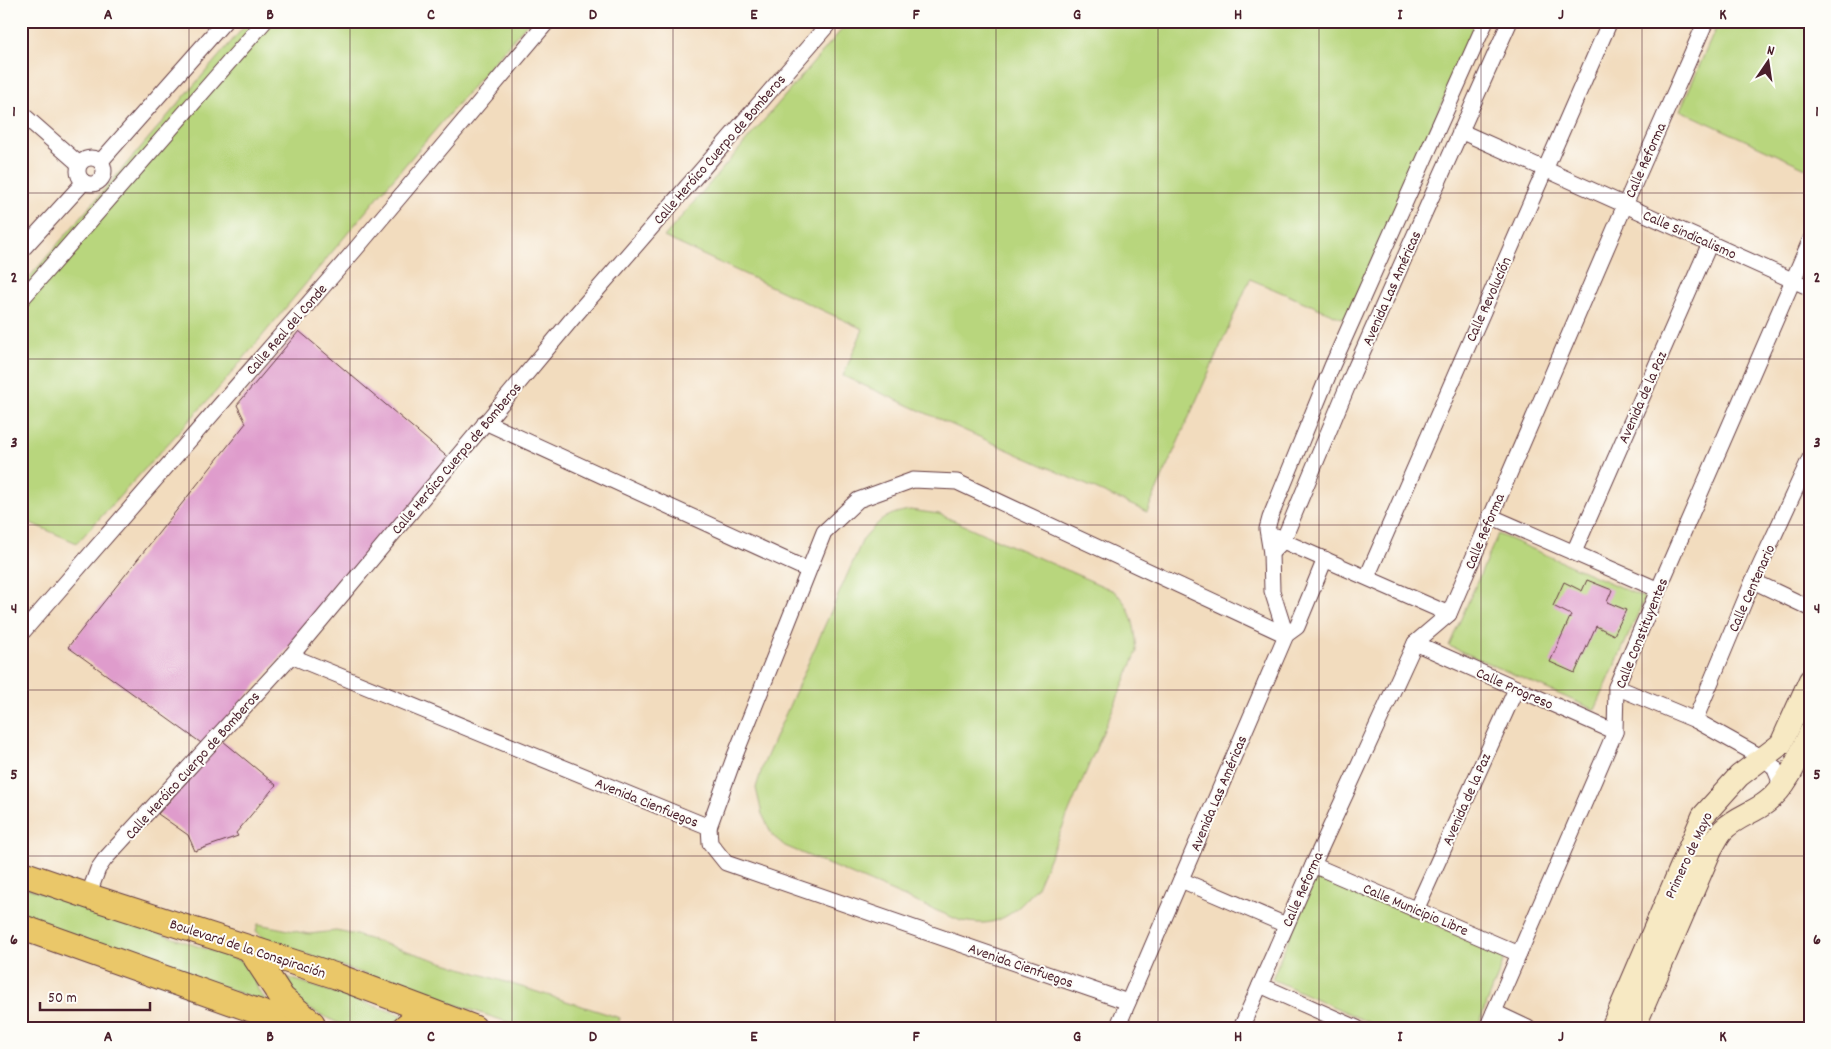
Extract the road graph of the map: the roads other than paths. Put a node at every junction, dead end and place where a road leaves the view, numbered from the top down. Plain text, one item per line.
1 (225, 21) edge
2 (265, 21) edge
3 (548, 21) edge
4 (830, 21) edge
5 (1486, 21) edge
6 (1510, 21) edge
7 (1610, 21) edge
8 (1706, 21) edge
9 (1455, 92) junction
10 (1474, 101) junction
11 (21, 113) edge
12 (1460, 131) junction
13 (101, 161) junction
14 (79, 164) junction
15 (1545, 170) junction
16 (84, 182) junction
17 (1625, 205) junction
18 (1810, 241) edge
19 (1710, 243) junction
20 (21, 251) edge
21 (1793, 280) junction
22 (1810, 288) edge
23 (21, 300) edge
24 (1332, 366) junction
25 (1353, 373) junction
26 (485, 422) junction
27 (1810, 458) edge
28 (1490, 516) junction
29 (1267, 529) junction
30 (1283, 541) junction
31 (1574, 552) junction
32 (1271, 553) junction
33 (1325, 559) junction
34 (808, 570) junction
35 (1367, 577) junction
36 (1753, 581) junction
37 (1659, 590) junction
38 (1810, 608) edge
39 (1449, 614) junction
40 (21, 634) edge
41 (1286, 635) junction
42 (1415, 643) junction
43 (291, 656) junction
44 (1810, 680) edge
45 (1616, 687) junction
46 (1516, 689) junction
47 (1695, 720) junction
48 (1615, 732) junction
49 (1810, 733) edge
50 (1763, 758) junction
51 (1733, 784) junction
52 (1778, 790) junction
53 (1751, 811) junction
54 (709, 827) junction
55 (1313, 865) junction
56 (21, 873) edge
57 (1180, 880) junction
58 (88, 896) junction
59 (1416, 910) junction
60 (1286, 925) junction
61 (21, 927) edge
62 (250, 950) junction
63 (1519, 954) junction
64 (1260, 985) junction
65 (1128, 1002) junction
66 (1494, 1012) junction
67 (435, 1014) junction
68 (304, 1028) edge
69 (319, 1028) edge
70 (404, 1028) edge
71 (474, 1028) edge
72 (1117, 1028) edge
73 (1241, 1028) edge
74 (1357, 1028) edge
75 (1487, 1028) edge
76 (1528, 1028) edge
77 (1612, 1028) edge
78 (1634, 1028) edge

1 - 13 street
2 - 23 street
3 - 40 street, Calle Real del Conde
4 - 26 street, Calle Heróico Cuerpo de Bomberos
5 - 9 street, Avenida Las Américas
6 - 10 street, Avenida Las Américas
7 - 15 street, Calle Revolucíón
8 - 17 street, Calle Reforma
9 - 10 street
9 - 24 street, Avenida Las Américas
10 - 12 street, Avenida Las Américas
11 - 14 street
12 - 15 street, Calle Sindicalismo
12 - 25 street, Avenida Las Américas
13 - 14 street
13 - 16 street
14 - 16 street
15 - 17 street, Calle Sindicalismo
15 - 35 street, Calle Revolucíón
16 - 20 street
17 - 19 street, Calle Sindicalismo
17 - 28 street, Calle Reforma
18 - 21 street, Calle Constituyentes
19 - 21 street, Calle Sindicalismo
19 - 31 street, Avenida de la Paz
21 - 22 street, Calle Sindicalismo
21 - 37 street, Calle Constituyentes
24 - 25 street
24 - 29 street, Avenida Las Américas
25 - 30 street, Avenida Las Américas
26 - 34 street
26 - 43 street, Calle Heróico Cuerpo de Bomberos
27 - 36 street, Calle Centenario
28 - 31 street
28 - 39 street, Calle Reforma
29 - 30 street
29 - 32 street, Avenida Las Américas
30 - 32 street, Avenida Las Américas
30 - 33 street
31 - 37 street
32 - 41 street, Avenida Las Américas
33 - 35 street
33 - 41 street
34 - 41 street
34 - 54 street
35 - 39 street
36 - 38 street
36 - 47 street, Calle Centenario
37 - 45 street, Calle Constituyentes
39 - 42 street, Calle Reforma
41 - 57 street, Avenida Las Américas
42 - 46 street, Calle Progreso
42 - 55 street, Calle Reforma
43 - 54 street, Avenida Cienfuegos
43 - 58 street, Calle Heróico Cuerpo de Bomberos
44 - 50 street, Primero de Mayo
45 - 47 street
45 - 48 street, Calle Constituyentes
46 - 48 street, Calle Progreso
46 - 59 street, Avenida de la Paz
47 - 50 street
48 - 63 street, Calle Constituyentes
49 - 52 street, Primero de Mayo
50 - 51 street, Primero de Mayo
50 - 52 street
51 - 53 street
51 - 77 street, Primero de Mayo
52 - 53 street, Primero de Mayo
53 - 78 street, Primero de Mayo
54 - 65 street, Avenida Cienfuegos
55 - 59 street, Calle Municipio Libre
55 - 60 street, Calle Reforma
56 - 58 main road, Boulevard de la Conspiración
57 - 60 street
57 - 65 street, Avenida Las Américas
58 - 62 main road, Boulevard de la Conspiración
59 - 63 street, Calle Municipio Libre
60 - 64 street, Calle Reforma
61 - 68 main road
62 - 67 main road, Boulevard de la Conspiración
62 - 69 main road
63 - 66 street, Calle Constituyentes
64 - 73 street, Calle Reforma
64 - 74 street
65 - 72 street, Avenida Las Américas
66 - 75 street, Calle Constituyentes
66 - 76 street
67 - 70 main road
67 - 71 main road, Boulevard de la Conspiración

